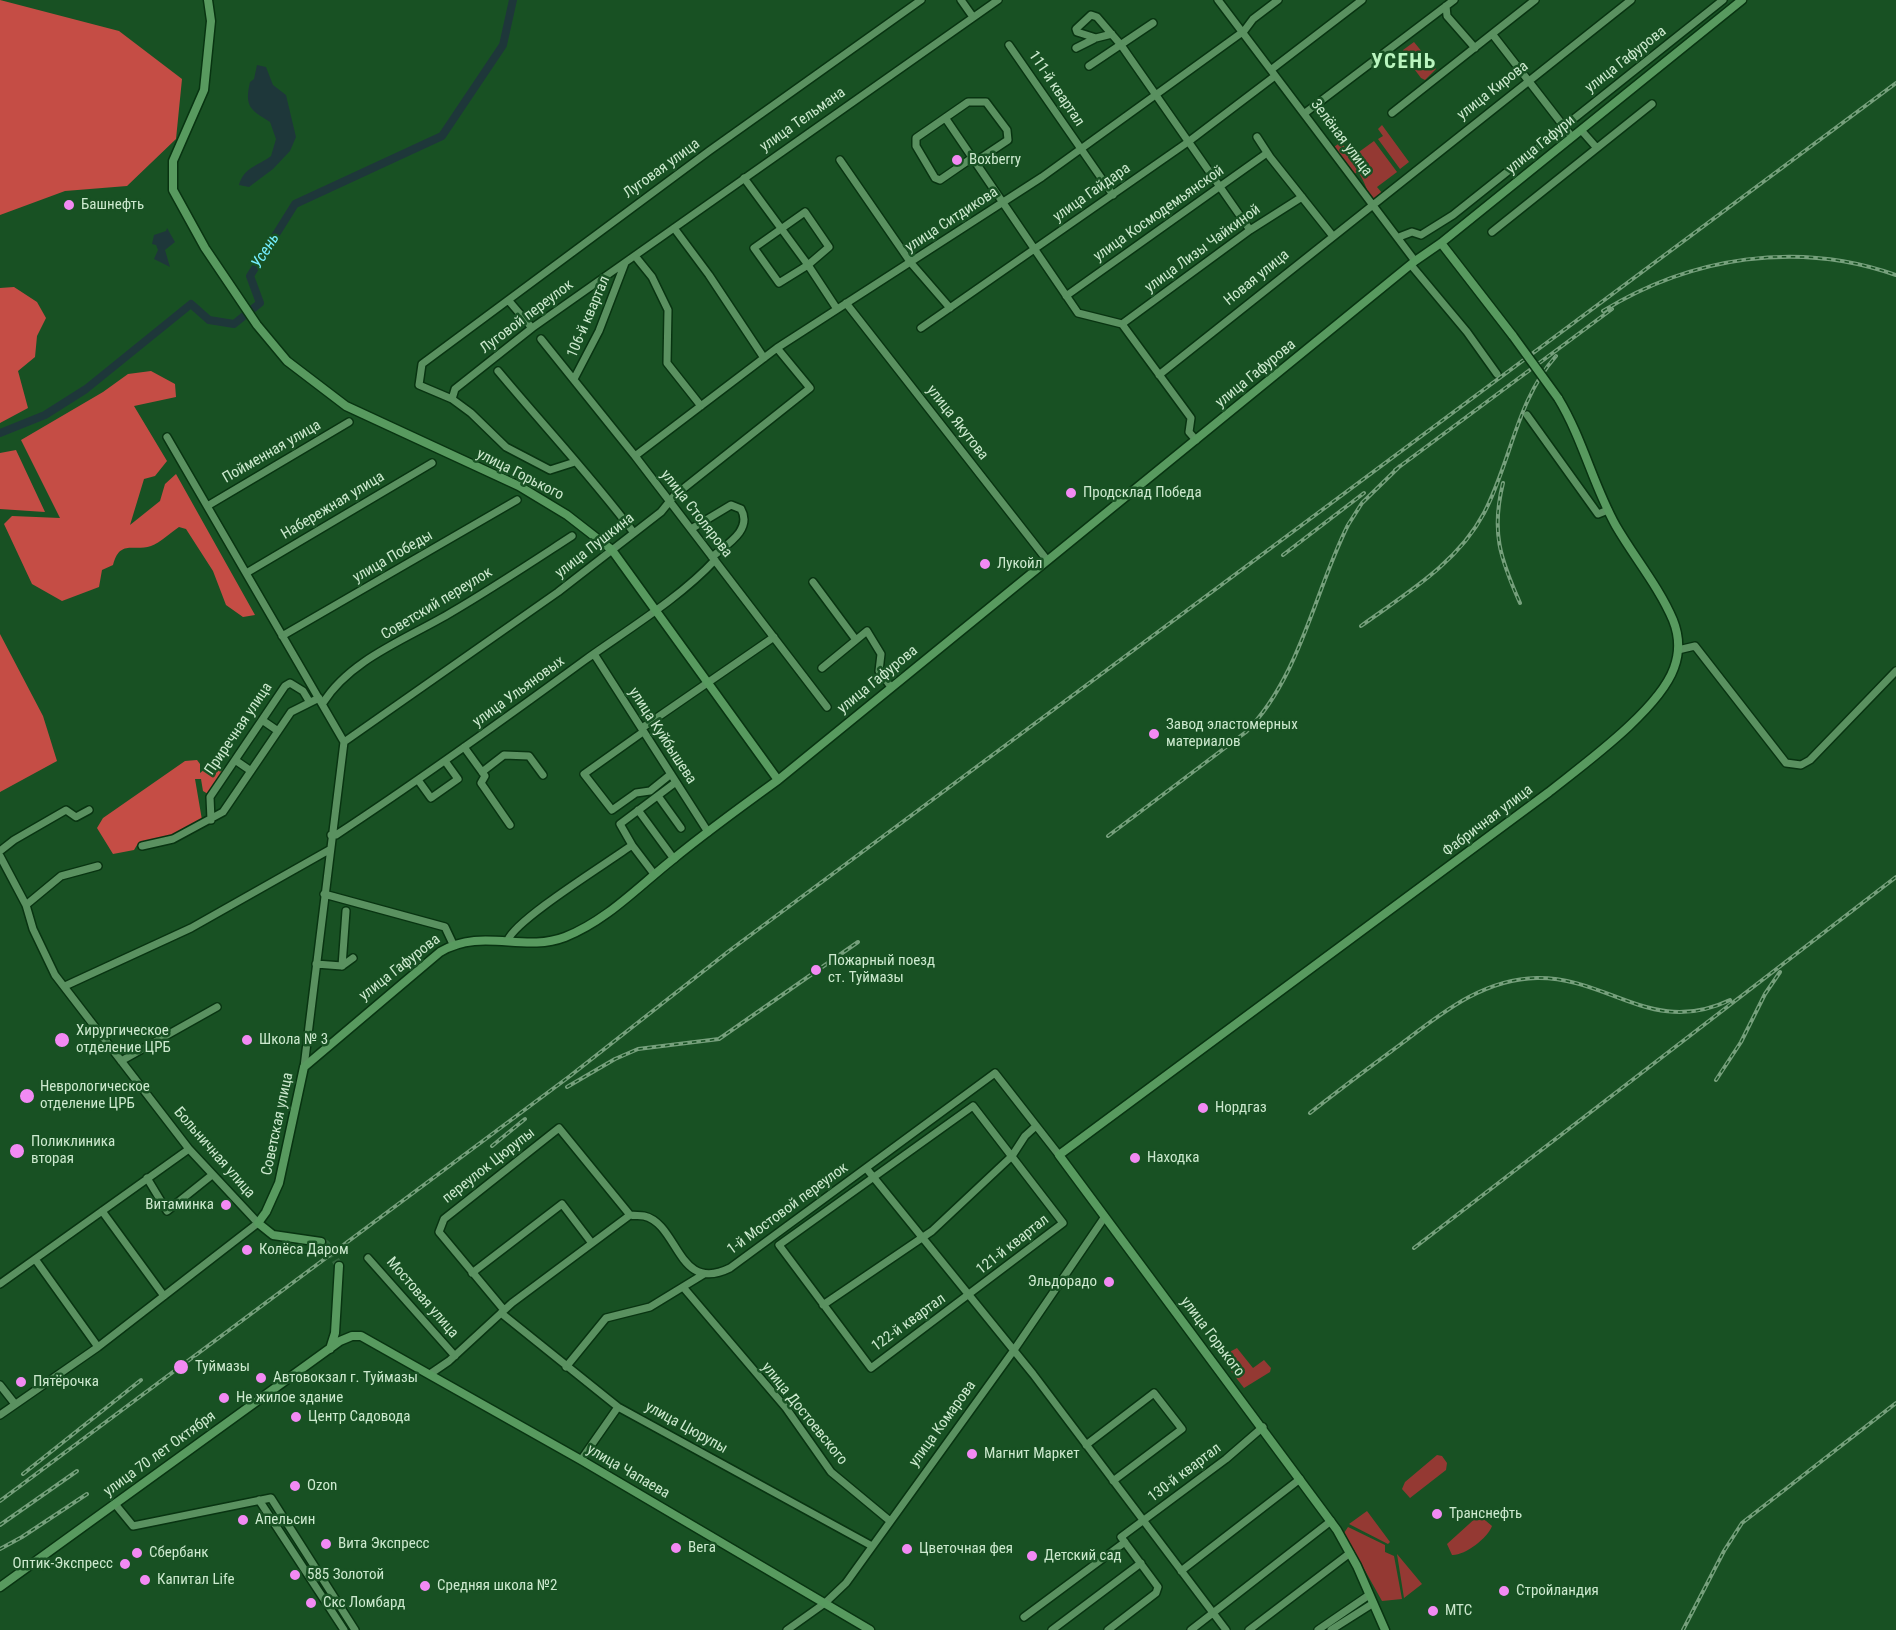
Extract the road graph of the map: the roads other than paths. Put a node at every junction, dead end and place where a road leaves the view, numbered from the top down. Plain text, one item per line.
1 (208, 0) edge
2 (921, 0) edge
3 (961, 0) edge
4 (998, 0) edge
5 (1218, 0) edge
6 (1278, 0) edge
7 (1362, 0) edge
8 (1454, 0) edge
9 (1535, 0) edge
10 (1631, 0) edge
11 (1723, 0) edge
12 (1742, 0) edge
13 (1446, 6) junction
14 (973, 17) junction
15 (1153, 23) dead end
16 (1244, 31) junction
17 (1112, 34) junction
18 (1493, 35) junction
19 (1096, 38) junction
20 (1009, 45) dead end
21 (1121, 45) junction
22 (1076, 48) dead end
23 (1475, 48) junction
24 (1089, 66) dead end
25 (1273, 72) junction
26 (1527, 81) junction
27 (1155, 97) junction
28 (1652, 104) dead end
29 (1305, 113) junction
30 (1392, 113) dead end
31 (946, 119) junction
32 (1564, 126) junction
33 (1581, 130) junction
34 (1257, 137) dead end
35 (1572, 137) junction
36 (1188, 142) junction
37 (1596, 147) junction
38 (1081, 149) junction
39 (1267, 153) junction
40 (840, 160) dead end
41 (974, 160) junction
42 (744, 178) junction
43 (1221, 187) junction
44 (1113, 195) junction
45 (1302, 197) junction
46 (1372, 203) junction
47 (1003, 204) junction
48 (674, 228) junction
49 (781, 228) junction
50 (1250, 230) junction
51 (1492, 232) dead end
52 (1332, 235) junction
53 (1399, 237) junction
54 (1442, 243) junction
55 (1034, 250) junction
56 (634, 256) junction
57 (626, 263) junction
58 (912, 263) junction
59 (1413, 263) junction
60 (808, 265) junction
61 (1066, 296) junction
62 (509, 301) junction
63 (846, 303) junction
64 (950, 308) junction
65 (837, 309) junction
66 (1122, 324) junction
67 (532, 328) junction
68 (921, 328) dead end
69 (541, 339) dead end
70 (777, 348) junction
71 (764, 358) junction
72 (498, 370) dead end
73 (1497, 374) dead end
74 (1159, 375) junction
75 (574, 379) junction
76 (452, 399) junction
77 (701, 406) junction
78 (1527, 415) dead end
79 (349, 422) dead end
80 (167, 437) dead end
81 (1196, 440) junction
82 (635, 456) junction
83 (575, 462) junction
84 (432, 463) dead end
85 (517, 500) dead end
86 (670, 502) junction
87 (209, 505) junction
88 (1608, 510) junction
89 (691, 529) junction
90 (634, 533) junction
91 (572, 536) dead end
92 (612, 550) junction
93 (713, 558) junction
94 (1047, 560) junction
95 (248, 572) junction
96 (813, 582) dead end
97 (655, 610) junction
98 (282, 636) junction
99 (774, 637) junction
100 (856, 640) junction
101 (1678, 650) junction
102 (594, 654) junction
103 (822, 668) dead end
104 (1896, 671) edge
105 (710, 682) junction
106 (891, 687) junction
107 (321, 700) junction
108 (309, 701) junction
109 (827, 707) dead end
110 (262, 720) junction
111 (643, 730) junction
112 (278, 731) junction
113 (344, 742) junction
114 (464, 747) junction
115 (235, 760) junction
116 (445, 761) junction
117 (251, 771) junction
118 (482, 772) junction
119 (543, 774) dead end
120 (671, 774) junction
121 (418, 780) junction
122 (778, 780) junction
123 (676, 782) junction
124 (658, 796) junction
125 (89, 810) dead end
126 (638, 810) junction
127 (211, 820) junction
128 (510, 825) dead end
129 (681, 828) dead end
130 (708, 832) junction
131 (332, 835) junction
132 (632, 845) junction
133 (142, 846) dead end
134 (329, 850) junction
135 (0, 851) edge
136 (0, 856) edge
137 (674, 859) junction
138 (98, 866) dead end
139 (654, 874) junction
140 (324, 894) junction
141 (26, 905) junction
142 (346, 911) dead end
143 (508, 940) junction
144 (453, 944) junction
145 (353, 958) dead end
146 (316, 964) junction
147 (342, 966) junction
148 (65, 986) junction
149 (218, 1007) dead end
150 (121, 1061) junction
151 (304, 1066) junction
152 (995, 1073) joint
153 (1036, 1126) junction
154 (189, 1149) junction
155 (1059, 1155) junction
156 (1012, 1156) junction
157 (866, 1168) junction
158 (212, 1175) junction
159 (147, 1178) junction
160 (874, 1178) junction
161 (102, 1211) junction
162 (630, 1215) junction
163 (1104, 1218) junction
164 (258, 1223) junction
165 (439, 1232) joint
166 (920, 1236) junction
167 (321, 1242) dead end
168 (591, 1242) junction
169 (368, 1258) dead end
170 (35, 1259) junction
171 (339, 1266) tunnel mouth
172 (472, 1273) junction
173 (704, 1274) junction
174 (0, 1284) edge
175 (683, 1287) junction
176 (164, 1296) junction
177 (970, 1296) junction
178 (824, 1305) junction
179 (503, 1312) junction
180 (370, 1340) joint
181 (98, 1347) junction
182 (330, 1349) junction
183 (1014, 1350) junction
184 (455, 1356) junction
185 (566, 1367) junction
186 (430, 1374) junction
187 (0, 1385) edge
188 (15, 1404) junction
189 (618, 1407) junction
190 (0, 1415) edge
191 (1263, 1427) junction
192 (1086, 1445) junction
193 (581, 1460) junction
194 (1300, 1479) junction
195 (1113, 1480) junction
196 (259, 1500) junction
197 (115, 1504) junction
198 (890, 1521) junction
199 (1142, 1521) junction
200 (1331, 1521) junction
201 (1123, 1539) junction
202 (872, 1546) junction
203 (1350, 1553) junction
204 (1141, 1563) junction
205 (1181, 1571) junction
206 (0, 1587) edge
207 (1371, 1599) junction
208 (825, 1604) junction
209 (1213, 1613) junction
210 (1024, 1617) dead end
211 (344, 1630) edge
212 (355, 1630) edge
213 (787, 1630) edge
214 (870, 1630) edge
215 (1052, 1630) edge
216 (1108, 1630) edge
217 (1191, 1630) edge
218 (1226, 1630) edge
219 (1249, 1630) edge
220 (1318, 1630) edge
221 (1331, 1630) edge
222 (1385, 1630) edge

1 - 92 main road, улица Горького
2 - 62 street, Луговая улица
3 - 14 street
4 - 14 street, улица Тельмана
5 - 16 street, Зелёная улица
6 - 16 street, улица Ситдикова
7 - 25 street, улица Гайдара
8 - 13 street
9 - 18 street
10 - 26 street, улица Кирова
11 - 32 street, улица Гафурова
12 - 33 main road, улица Гафури
13 - 23 street
13 - 29 street
14 - 42 street, улица Тельмана
15 - 21 street
16 - 25 street, Зелёная улица
16 - 27 street, улица Ситдикова
17 - 19 street
17 - 19 street
17 - 21 street
18 - 23 street
18 - 26 street
19 - 22 street
20 - 38 street, 111-й квартал
21 - 24 street
21 - 27 street
23 - 30 street
25 - 29 street, Зелёная улица
25 - 36 street, улица Гайдара
26 - 32 street
26 - 46 street, улица Кирова
27 - 36 street
27 - 38 street, улица Ситдикова
28 - 37 street
29 - 46 street, Зелёная улица
31 - 41 street
31 - 41 street
31 - 41 street
32 - 35 street
32 - 53 street, улица Гафурова
33 - 35 main road, улица Гафури
33 - 37 street
34 - 39 street
35 - 54 main road, улица Гафури
36 - 43 street
36 - 44 street, улица Гайдара
37 - 51 street
38 - 44 street, 111-й квартал
38 - 47 street, улица Ситдикова
39 - 43 street, улица Космодемьянской
39 - 45 street
40 - 58 street
41 - 47 street
42 - 48 street, улица Тельмана
42 - 49 street
43 - 50 street
43 - 61 street, улица Космодемьянской
44 - 55 street, улица Гайдара
45 - 50 street, улица Лизы Чайкиной
45 - 52 street
46 - 52 street, Новая улица
46 - 53 street, Зелёная улица
47 - 55 street
47 - 58 street, улица Ситдикова
48 - 56 street, улица Тельмана
48 - 71 street
49 - 60 street
49 - 60 street
49 - 60 street
50 - 66 street, улица Лизы Чайкиной
52 - 74 street, Новая улица
53 - 59 street, Зелёная улица
54 - 59 main road, улица Гафурова
54 - 88 main road, Фабричная улица, bridge
55 - 61 street
55 - 64 street, улица Гайдара
56 - 57 street, улица Тельмана
56 - 77 street
57 - 67 street, Луговой переулок
57 - 75 street, 106-й квартал
58 - 63 street, улица Ситдикова
58 - 64 street
59 - 73 street, Зелёная улица
59 - 81 main road, улица Гафурова
60 - 65 street
61 - 66 street
62 - 67 street
62 - 76 street, Луговая улица
63 - 65 street, улица Ситдикова
63 - 94 street, улица Якутова
64 - 68 street, улица Гайдара
65 - 70 street, улица Ситдикова
66 - 74 street
67 - 76 street, Луговой переулок
69 - 75 street, улица Столярова
70 - 71 street, улица Ситдикова
70 - 86 street, улица Пушкина
71 - 77 street, улица Ситдикова
72 - 83 street
74 - 81 street
75 - 82 street, улица Столярова
76 - 83 street
77 - 82 street, улица Ситдикова
78 - 88 street
79 - 87 street, Пойменная улица
80 - 87 street
81 - 94 main road, улица Гафурова
82 - 86 street, улица Столярова
83 - 90 street
84 - 95 street, Набережная улица
85 - 98 street, улица Победы
86 - 89 street, улица Столярова
86 - 90 street, улица Пушкина
87 - 95 street
88 - 101 main road, Фабричная улица
89 - 93 street, улица Столярова
89 - 93 street, улица Ульяновых
90 - 92 street, улица Пушкина
91 - 107 street, Советский переулок
92 - 97 main road, улица Горького
92 - 113 street, улица Пушкина
93 - 97 street, улица Ульяновых
93 - 99 street, улица Столярова
94 - 106 main road, улица Гафурова
95 - 98 street
96 - 100 street
97 - 102 street, улица Ульяновых
97 - 105 main road, улица Горького
98 - 107 street
99 - 105 street
99 - 109 street, улица Столярова
100 - 103 street
100 - 106 street
101 - 104 street
101 - 155 main road, Фабричная улица
102 - 111 street, улица Куйбышева
102 - 114 street, улица Ульяновых
105 - 111 street
105 - 122 main road, улица Горького
106 - 122 main road, улица Гафурова
107 - 108 street
107 - 113 street
108 - 110 street, Приречная улица
108 - 112 street
110 - 112 street
110 - 115 street, Приречная улица
111 - 120 street, улица Куйбышева
111 - 120 street
112 - 117 street
113 - 131 street, Советская улица
114 - 116 street, улица Ульяновых
114 - 118 street
115 - 117 street
115 - 127 street, Приречная улица
116 - 121 street, улица Ульяновых
116 - 121 street
117 - 127 street
118 - 119 street
118 - 128 street
120 - 123 street, улица Куйбышева
121 - 131 street, улица Ульяновых
122 - 130 main road, улица Гафурова
123 - 124 street
123 - 130 street, улица Куйбышева
124 - 126 street
124 - 129 street
125 - 135 street
126 - 132 street
126 - 137 street
127 - 133 street
130 - 137 main road, улица Гафурова
131 - 134 street, Советская улица
132 - 139 street
132 - 143 street
134 - 140 street, Советская улица
134 - 148 street
136 - 141 street, Больничная улица
137 - 139 main road, улица Гафурова
138 - 141 street
139 - 143 main road, улица Гафурова
140 - 144 street
140 - 146 street, Советская улица
141 - 148 street, Больничная улица
142 - 147 street
143 - 144 main road, улица Гафурова
144 - 151 main road, улица Гафурова
145 - 147 street
146 - 147 street
146 - 151 street, Советская улица
148 - 150 street, Больничная улица
149 - 150 street
150 - 154 street, Больничная улица
151 - 164 main road, Советская улица
152 - 153 street, улица Горького
152 - 157 street, 1-й Мостовой переулок
153 - 155 street, улица Горького
153 - 156 street
154 - 158 street, Больничная улица
154 - 159 street
155 - 163 main road, улица Горького
156 - 160 street, 121-й квартал
156 - 166 street
156 - 177 street, 121-й квартал
157 - 160 street
157 - 173 street, 1-й Мостовой переулок
158 - 159 street
158 - 164 street, Больничная улица
159 - 161 street
160 - 166 street
160 - 178 street, 122-й квартал
161 - 170 street
161 - 176 street
162 - 165 street, переулок Цюрупы
162 - 168 street
162 - 173 street
163 - 183 street, улица Комарова
163 - 191 main road, улица Горького
164 - 167 main road
164 - 176 street, Советская улица
165 - 172 street, улица Цюрупы
166 - 177 street
166 - 178 street
168 - 172 street
168 - 179 street
169 - 184 street, Мостовая улица
170 - 174 street
170 - 181 street
171 - 182 main road
172 - 179 street, улица Цюрупы
173 - 175 street, 1-й Мостовой переулок
175 - 185 street, 1-й Мостовой переулок
175 - 198 street, улица Достоевского
176 - 181 street, Советская улица
177 - 178 street, 122-й квартал
177 - 183 street
179 - 184 street
179 - 185 street, улица Цюрупы
180 - 182 main road, улица 70 лет Октября
180 - 186 main road, улица Чапаева
181 - 188 street, Советская улица
182 - 197 main road, улица 70 лет Октября
183 - 192 street
183 - 198 street, улица Комарова
184 - 186 street
185 - 189 street, улица Цюрупы
186 - 193 main road, улица Чапаева
187 - 188 street
188 - 190 street, Советская улица
189 - 193 street
189 - 202 street, улица Цюрупы
191 - 194 main road, улица Горького
191 - 199 street, 130-й квартал
192 - 195 street
192 - 195 street
193 - 208 main road, улица Чапаева
194 - 200 main road, улица Горького
194 - 205 street
195 - 199 street
196 - 197 street
196 - 211 street
196 - 212 street
197 - 206 main road, улица 70 лет Октября
198 - 202 street, улица Комарова
199 - 201 street, 130-й квартал
199 - 205 street
200 - 203 main road, улица Горького
200 - 209 street
201 - 204 street
201 - 210 street, 130-й квартал
202 - 208 street, улица Комарова
203 - 207 main road, улица Горького
203 - 219 street
204 - 215 street
204 - 216 street
205 - 209 street
207 - 220 street
207 - 221 street
207 - 222 main road, улица Горького
208 - 213 street, улица Комарова
208 - 214 main road, улица Чапаева
209 - 217 street
209 - 218 street

